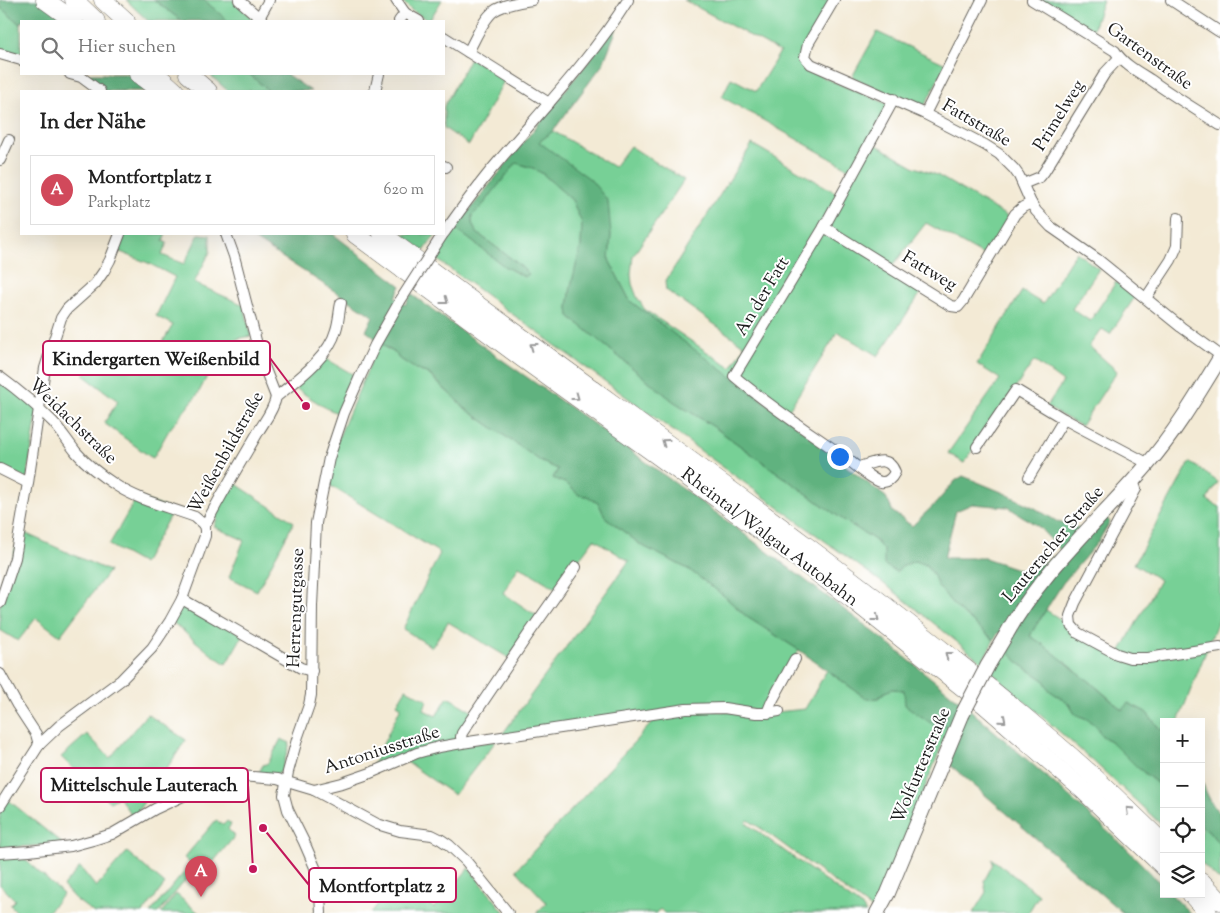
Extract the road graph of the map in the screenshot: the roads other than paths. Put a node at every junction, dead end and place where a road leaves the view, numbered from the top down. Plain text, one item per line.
1 (45, 0) edge
2 (74, 0) edge
3 (103, 0) edge
4 (113, 0) edge
5 (239, 0) edge
6 (269, 0) edge
7 (396, 0) edge
8 (532, 0) edge
9 (628, 0) edge
10 (834, 0) edge
11 (982, 0) edge
12 (1032, 0) edge
13 (1171, 0) edge
14 (402, 17) edge
15 (73, 20) edge
16 (95, 20) edge
17 (126, 20) edge
18 (126, 20) edge
19 (261, 20) edge
20 (1220, 32) edge
21 (445, 38) edge
22 (468, 52) junction
23 (0, 54) edge
24 (1120, 58) junction
25 (20, 60) edge
26 (74, 75) edge
27 (139, 75) edge
28 (157, 75) edge
29 (189, 75) edge
30 (379, 75) edge
31 (99, 90) edge
32 (159, 90) edge
33 (175, 90) edge
34 (207, 90) edge
35 (375, 90) edge
36 (894, 99) junction
37 (549, 103) junction
38 (925, 114) junction
39 (1220, 125) edge
40 (10, 140) dead end
41 (0, 160) edge
42 (1023, 184) junction
43 (1031, 203) junction
44 (1178, 218) dead end
45 (824, 227) junction
46 (445, 230) edge
47 (120, 235) edge
48 (226, 235) edge
49 (356, 235) edge
50 (383, 235) edge
51 (442, 235) edge
52 (1146, 298) junction
53 (341, 303) dead end
54 (1220, 356) edge
55 (0, 378) edge
56 (276, 397) junction
57 (39, 408) junction
58 (1064, 419) junction
59 (977, 447) dead end
60 (1149, 464) junction
61 (859, 468) dead end
62 (0, 469) edge
63 (1029, 476) dead end
64 (1134, 480) junction
65 (28, 483) junction
66 (204, 525) junction
67 (576, 567) dead end
68 (182, 599) junction
69 (0, 603) edge
70 (1006, 635) joint
71 (1220, 647) edge
72 (795, 659) dead end
73 (312, 671) junction
74 (0, 674) edge
75 (779, 711) dead end
76 (766, 713) junction
77 (462, 743) junction
78 (39, 745) junction
79 (286, 782) junction
80 (314, 790) junction
81 (0, 806) edge
82 (1160, 840) edge
83 (0, 853) edge
84 (1160, 863) edge
85 (1205, 885) edge
86 (1195, 898) edge
87 (1220, 901) edge
88 (321, 913) edge
89 (508, 913) edge
90 (877, 913) edge
91 (1208, 913) edge

1 - 15 highway
2 - 16 highway
3 - 17 highway
4 - 18 highway
5 - 19 street
6 - 19 street
7 - 14 street
8 - 22 street
9 - 37 street, Herrengutgasse
10 - 36 street, Fattstraße
11 - 38 street
12 - 24 street, Gartenstraße
13 - 20 street
21 - 22 street
22 - 37 street
23 - 25 street
24 - 39 street, Gartenstraße
24 - 42 street, Primelweg
26 - 31 street
27 - 32 highway
28 - 33 highway
29 - 34 highway
30 - 35 street
36 - 38 street, Fattstraße
36 - 45 street, An der Fatt
37 - 46 street, Herrengutgasse
38 - 42 street, Fattstraße
40 - 41 street
42 - 43 street, Fattstraße
43 - 45 street, Fattweg
43 - 52 street, Fattstraße
44 - 52 street
45 - 61 street, An der Fatt
47 - 57 street
48 - 56 street
49 -> 84 highway, Rheintal/Walgau Autobahn
82 -> 50 highway, Rheintal/Walgau Autobahn
51 - 73 street, Herrengutgasse, bridge
52 - 54 street, Fattstraße
53 - 56 street, Weißenbildstraße
54 - 60 street, Lauteracher Straße
55 - 57 street, Weidachstraße
56 - 66 street, Weißenbildstraße
57 - 65 street
57 - 66 street, Weidachstraße
58 - 59 street
58 - 60 street
58 - 63 street
60 - 64 street, Lauteracher Straße
62 - 65 street
64 - 70 street, Lauteracher Straße
64 - 71 street, Lauteracher Straße
65 - 69 street
66 - 68 street, Weißenbildstraße
67 - 77 street, Antoniusstraße
68 - 73 street
68 - 78 street, Weißenbildstraße
70 - 90 street, Wolfurterstraße, bridge
72 - 76 street
73 - 79 street, Herrengutgasse
74 - 78 street
75 - 76 street, Antoniusstraße
76 - 77 street, Antoniusstraße
77 - 80 street, Antoniusstraße
78 - 81 street, Weißenbildstraße
79 - 80 street, Antoniusstraße
79 - 83 street, Antoniusstraße
79 - 88 street, Herrengutgasse
80 - 89 street
85 - 87 highway
86 - 91 highway

